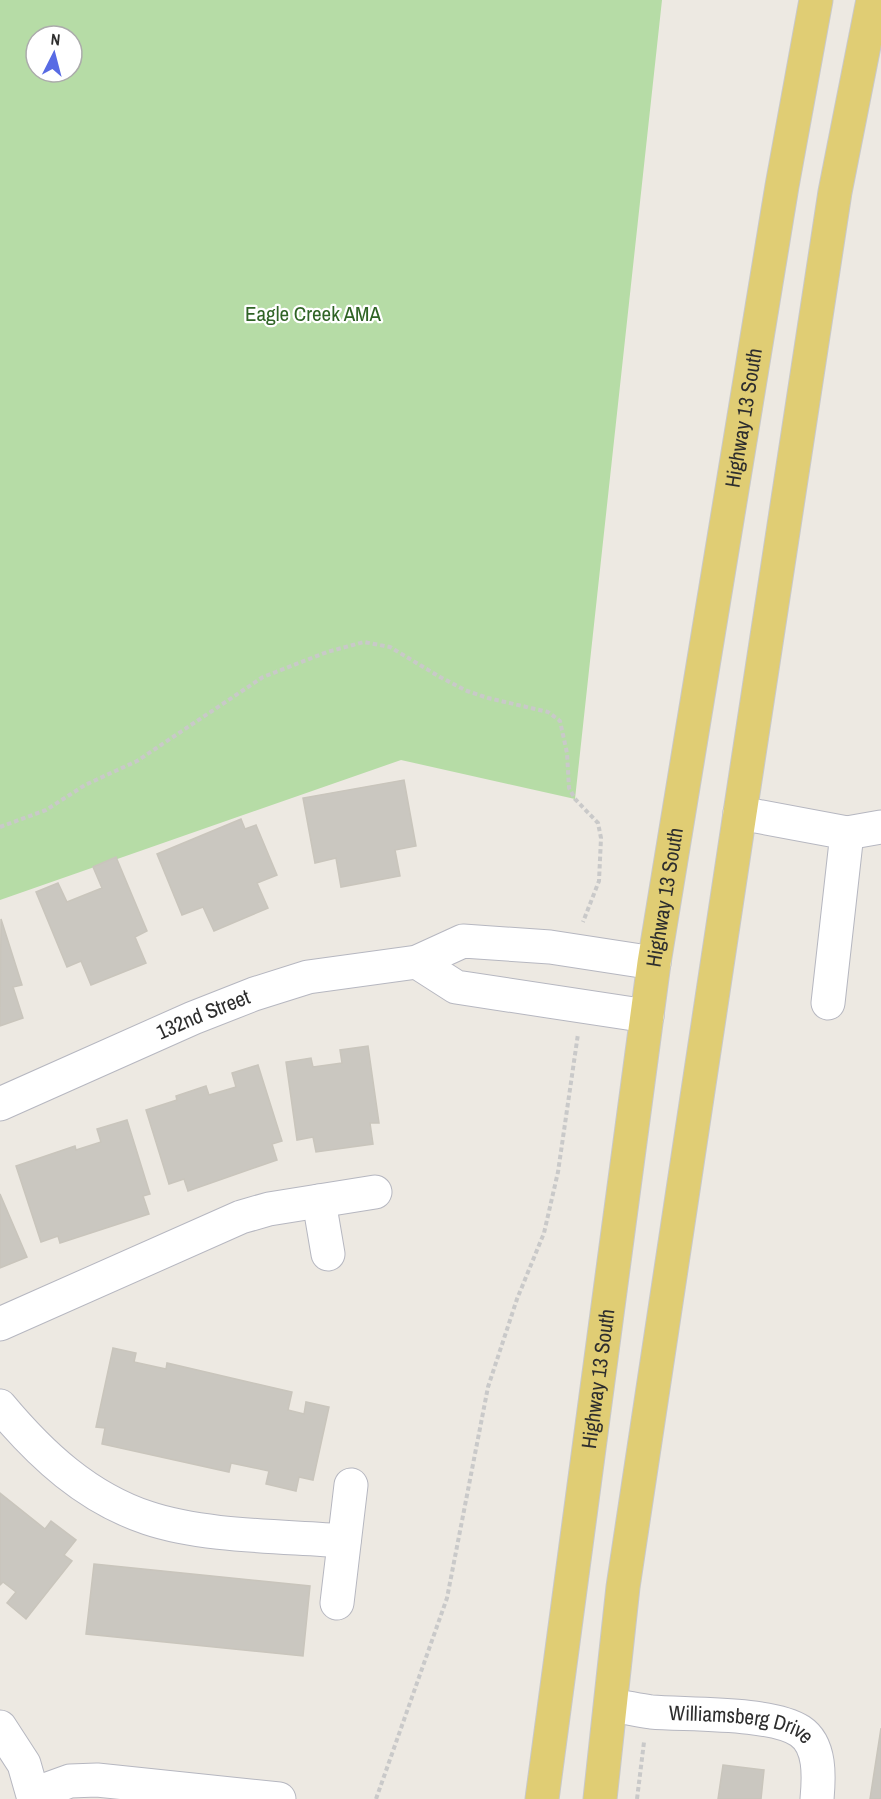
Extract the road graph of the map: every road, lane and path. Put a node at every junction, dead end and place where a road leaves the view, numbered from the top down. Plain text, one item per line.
1 (816, 0) edge
2 (873, 0) edge
3 (740, 813) junction
4 (0, 827) edge
5 (881, 827) edge
6 (847, 833) junction
7 (580, 952) junction
8 (417, 962) junction
9 (654, 963) junction
10 (828, 1003) dead end
11 (579, 1005) junction
12 (647, 1016) junction
13 (0, 1104) edge
14 (375, 1192) dead end
15 (319, 1201) junction
16 (328, 1254) dead end
17 (0, 1324) edge
18 (0, 1407) edge
19 (351, 1485) dead end
20 (344, 1541) junction
21 (337, 1603) dead end
22 (611, 1705) junction
23 (648, 1711) junction
24 (0, 1726) edge
25 (34, 1796) edge
26 (279, 1799) edge
27 (376, 1799) edge
28 (542, 1799) edge
29 (600, 1799) edge
30 (638, 1799) edge
31 (817, 1799) edge

1 - 9 main road, Highway 13 South
2 - 3 main road
3 - 6 street
3 - 22 main road
4 - 7 path
5 - 6 street
6 - 10 street
7 - 8 street, 132nd Street
7 - 9 street, 132nd Street
8 - 11 street
8 - 13 street, 132nd Street
9 - 12 main road, Highway 13 South
11 - 12 street
11 - 27 path
12 - 28 main road, Highway 13 South
14 - 15 street
15 - 16 street
15 - 17 street
18 - 20 street
19 - 20 street
20 - 21 street
22 - 23 street, Williamsberg Drive
22 - 29 main road
23 - 30 path
23 - 31 street, Williamsberg Drive
24 - 25 street
25 - 26 street

